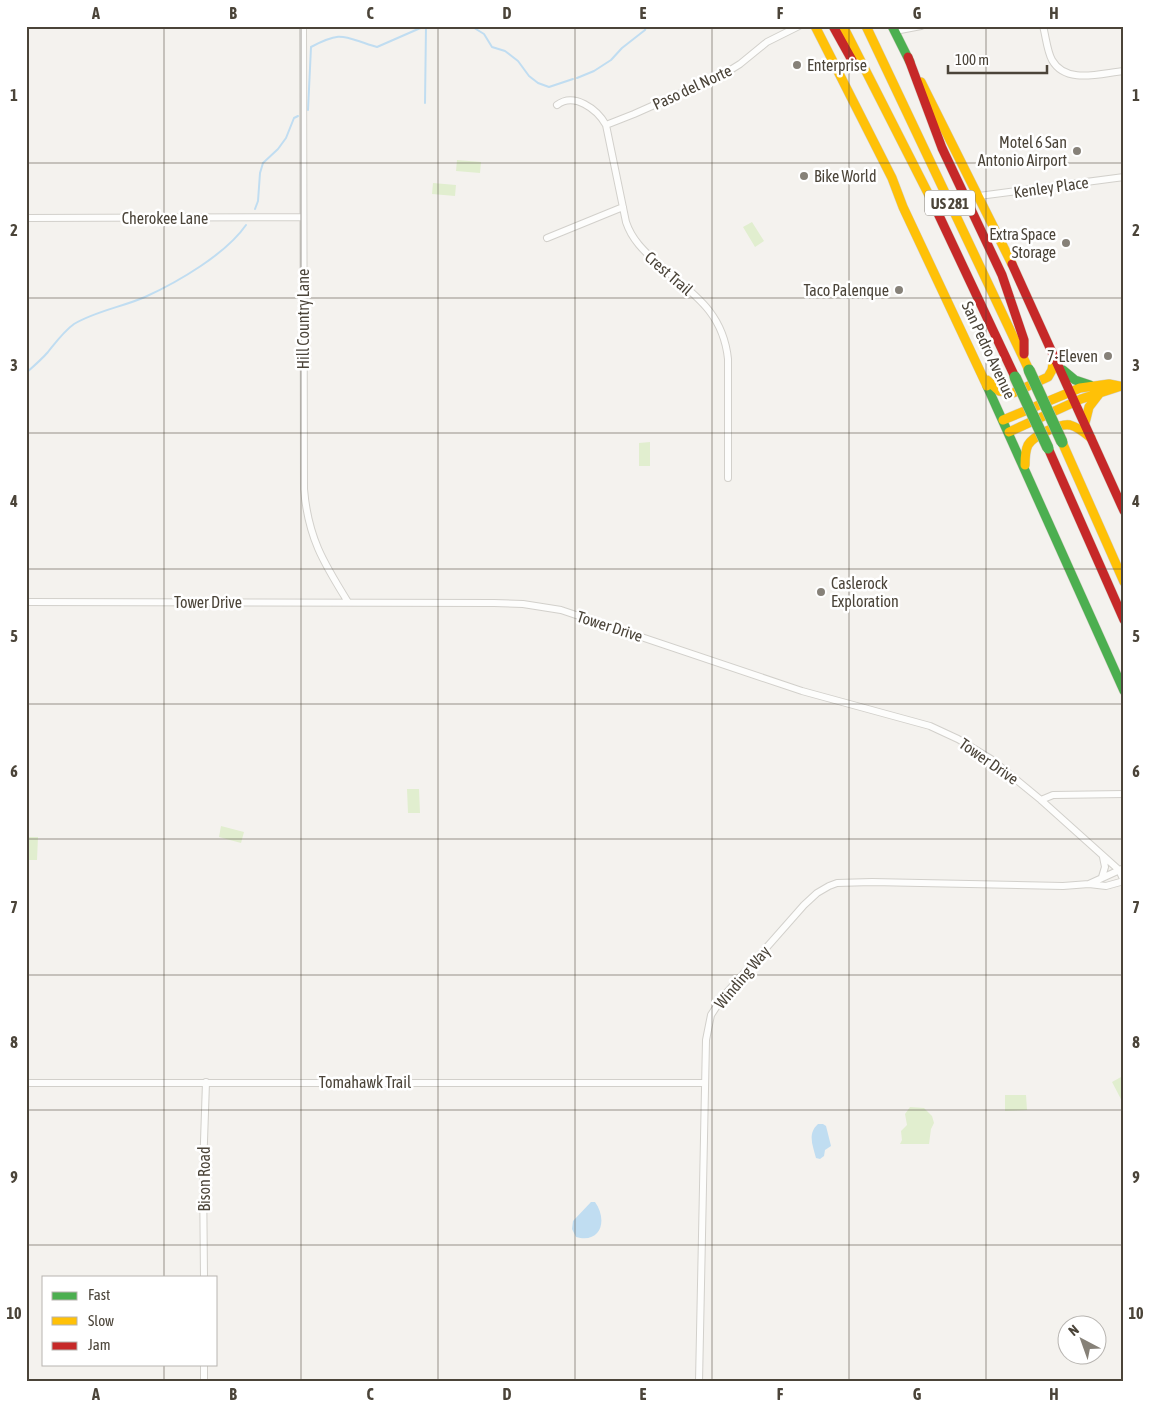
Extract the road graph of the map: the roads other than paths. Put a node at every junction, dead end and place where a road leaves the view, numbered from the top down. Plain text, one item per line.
1 (303, 26) edge
2 (799, 26) edge
3 (815, 26) edge
4 (832, 26) edge
5 (843, 26) edge
6 (866, 26) edge
7 (921, 26) edge
8 (1043, 26) edge
9 (894, 28) edge
10 (908, 57) junction
11 (1124, 71) edge
12 (557, 105) dead end
13 (606, 125) junction
14 (1124, 177) edge
15 (927, 190) junction
16 (979, 196) junction
17 (622, 207) junction
18 (303, 217) junction
19 (26, 218) edge
20 (547, 238) dead end
21 (1056, 359) junction
22 (1027, 366) junction
23 (983, 377) junction
24 (1121, 387) edge
25 (1097, 389) junction
26 (1070, 391) junction
27 (1075, 402) junction
28 (1003, 420) junction
29 (1085, 424) junction
30 (1009, 432) junction
31 (1091, 438) junction
32 (1026, 470) junction
33 (728, 478) dead end
34 (1124, 511) edge
35 (1124, 582) edge
36 (26, 602) edge
37 (348, 602) junction
38 (1124, 620) edge
39 (1124, 691) edge
40 (1124, 794) edge
41 (1041, 800) junction
42 (1103, 856) junction
43 (1121, 869) edge
44 (1102, 877) junction
45 (1124, 881) edge
46 (1089, 884) junction
47 (206, 1082) junction
48 (26, 1083) edge
49 (704, 1083) junction
50 (204, 1276) edge
51 (204, 1366) edge
52 (204, 1382) edge
53 (699, 1382) edge

1 - 18 street, Hill Country Lane
2 - 13 street, Paso del Norte
3 - 23 main road, San Pedro Avenue
4 - 15 main road
5 - 15 main road, US 281
6 - 22 main road, US 281
7 - 9 street
8 - 11 street
9 - 10 main road
10 - 16 main road
10 - 22 main road
12 - 13 street
13 - 17 street, Crest Trail
14 - 16 street, Kenley Place
15 - 38 main road, US 281, bridge
16 - 21 main road
17 - 20 street
17 - 33 street, Crest Trail
18 - 19 street, Cherokee Lane
18 - 37 street, Hill Country Lane
21 - 23 main road
21 - 25 main road
21 - 26 main road
22 - 35 main road, US 281, bridge
23 - 28 main road, San Pedro Avenue
24 - 25 main road
25 - 26 main road
25 - 27 main road
25 - 29 main road
26 - 27 main road
26 - 28 main road
27 - 29 main road
27 - 30 main road
28 - 30 main road, San Pedro Avenue
29 - 31 main road
30 - 32 main road, San Pedro Avenue
31 - 32 main road
31 - 34 main road
32 - 39 main road, San Pedro Avenue
36 - 37 street, Tower Drive
37 - 41 street, Tower Drive
40 - 41 street
41 - 42 street, Tower Drive
42 - 43 street, Tower Drive
42 - 44 street
43 - 44 street, Winding Way
43 - 45 street, Tower Drive
44 - 46 street, Winding Way
45 - 46 street, Winding Way
46 - 49 street, Winding Way
47 - 48 street, Tomahawk Trail
47 - 49 street, Tomahawk Trail
47 - 50 street, Bison Road
49 - 53 street, Winding Way
51 - 52 street

